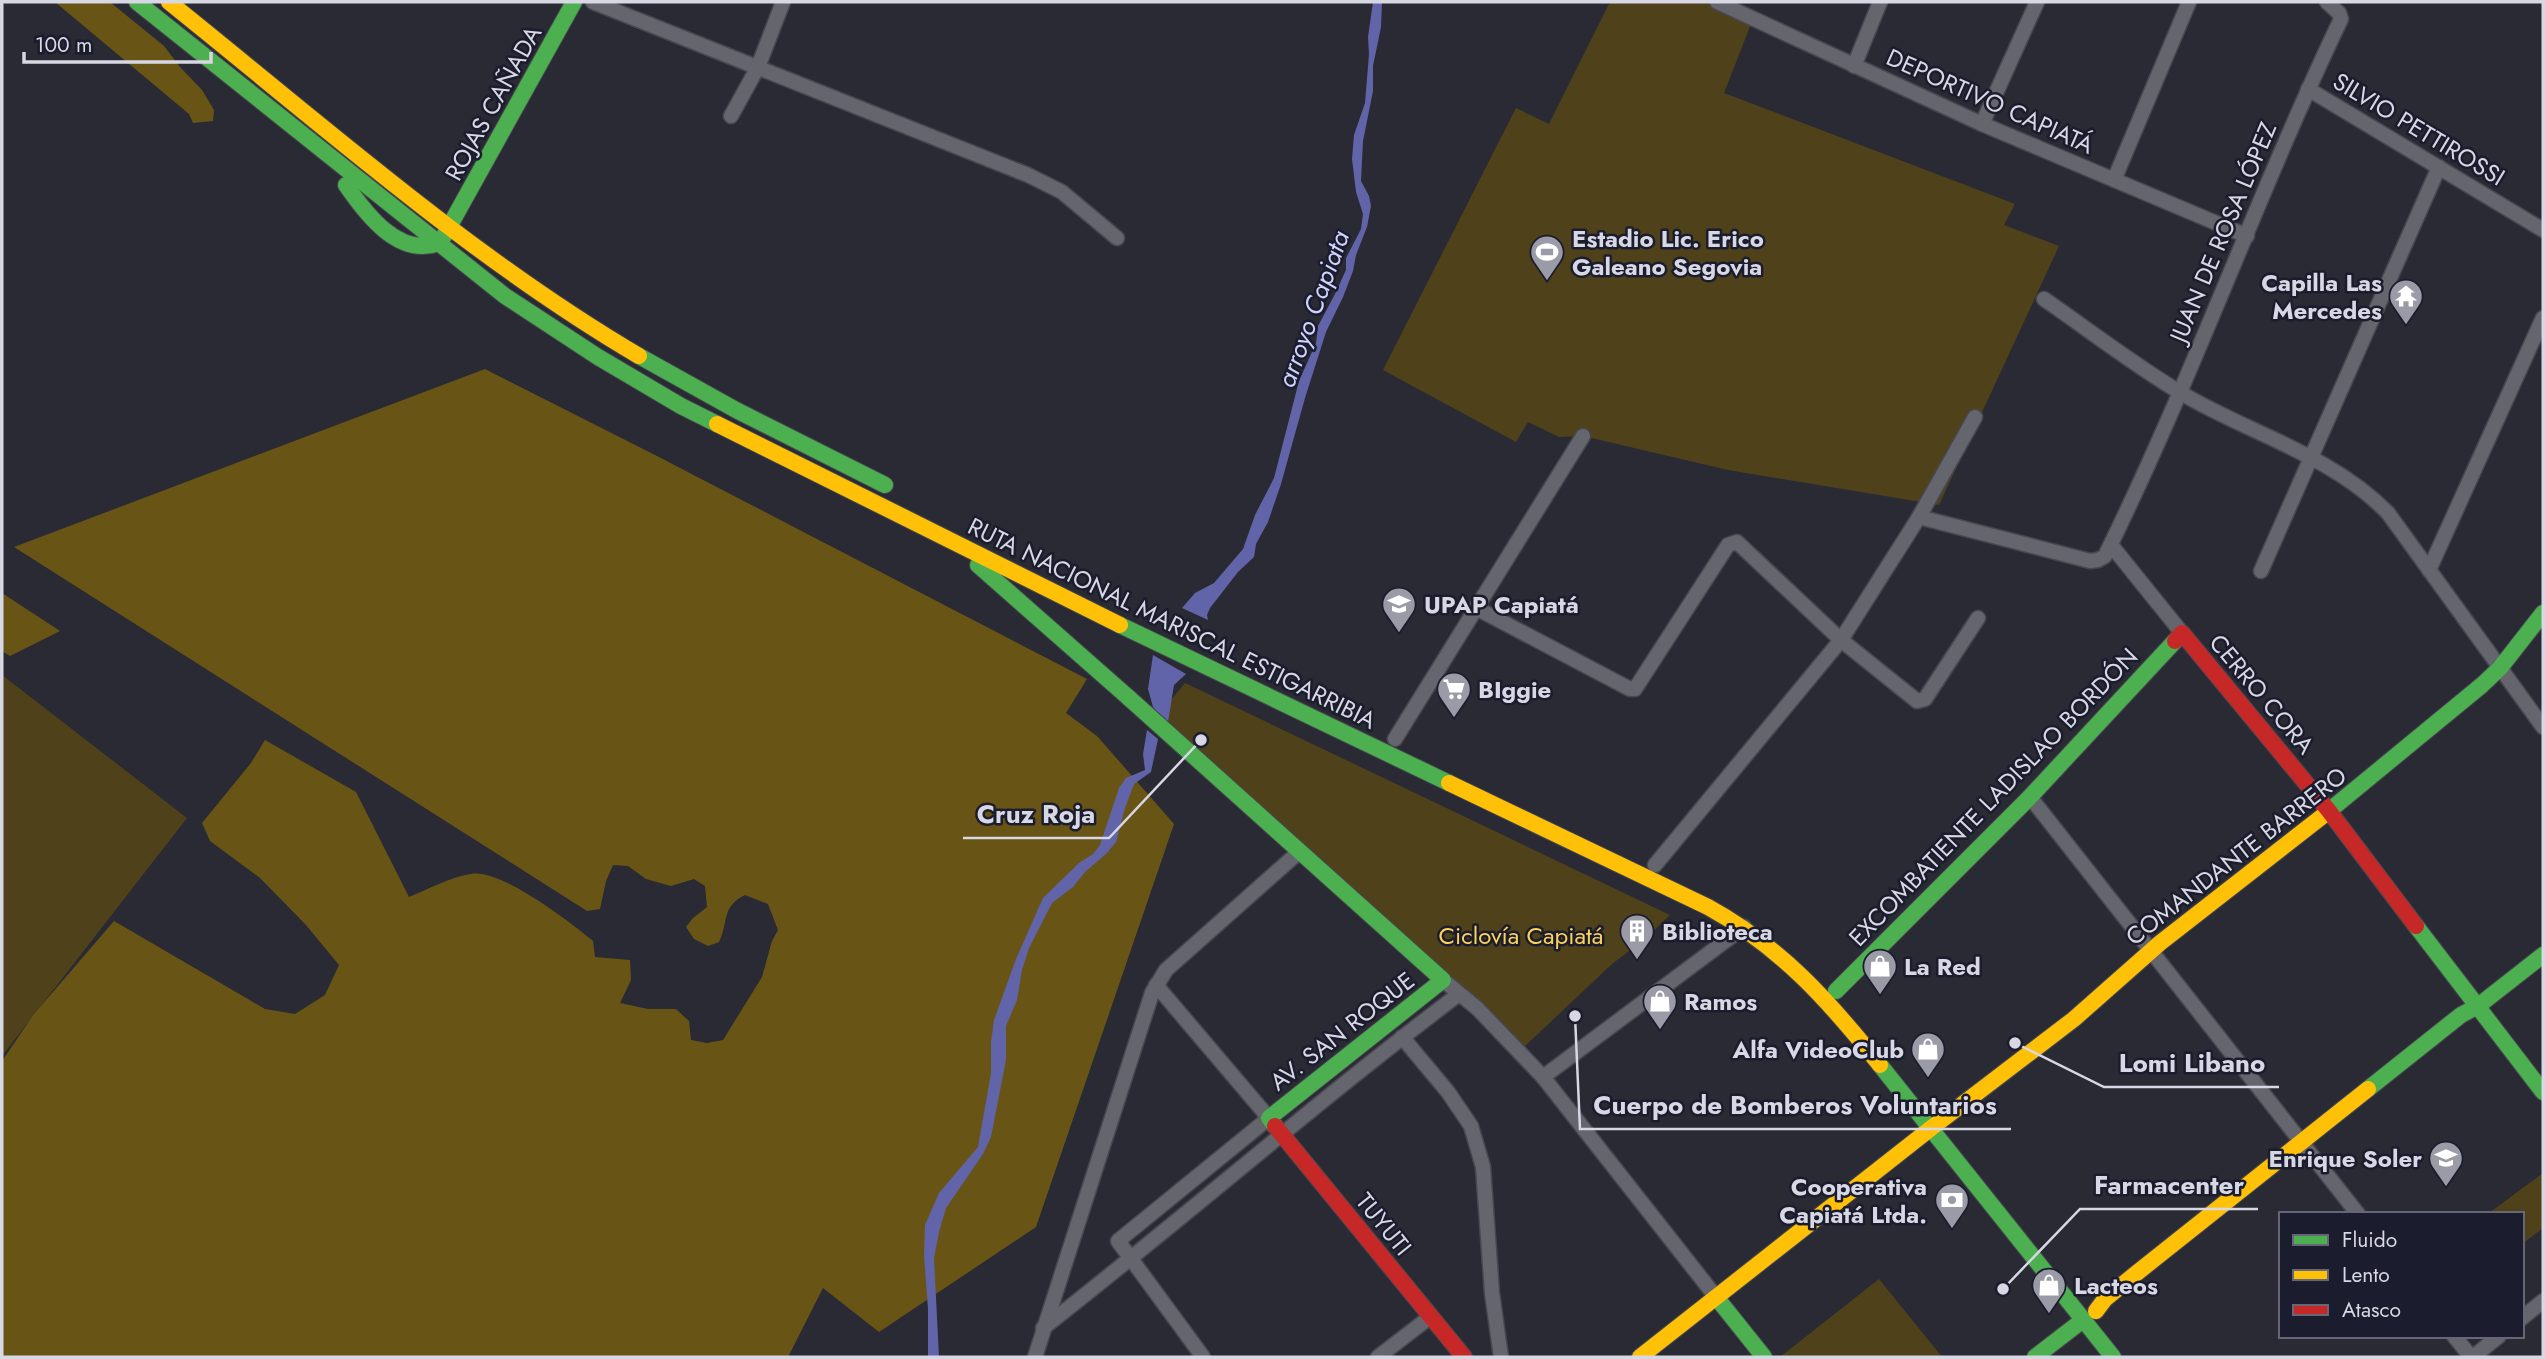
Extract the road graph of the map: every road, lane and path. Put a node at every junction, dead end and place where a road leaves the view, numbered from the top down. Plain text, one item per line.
1 (137, 2) edge
2 (169, 2) edge
3 (575, 2) edge
4 (593, 2) edge
5 (783, 2) edge
6 (1717, 2) edge
7 (1880, 2) edge
8 (2037, 2) edge
9 (2189, 2) edge
10 (2327, 2) edge
11 (1854, 66) junction
12 (758, 67) junction
13 (2308, 89) junction
14 (731, 116) dead end
15 (1982, 124) junction
16 (324, 153) junction
17 (2439, 167) junction
18 (2114, 180) junction
19 (451, 226) junction
20 (2543, 230) edge
21 (2247, 236) junction
22 (1117, 238) dead end
23 (439, 243) junction
24 (2044, 299) dead end
25 (2543, 318) edge
26 (2181, 393) junction
27 (1975, 417) dead end
28 (1583, 436) dead end
29 (2311, 459) junction
30 (899, 493) dead end
31 (1919, 517) junction
32 (940, 535) junction
33 (2110, 545) junction
34 (2429, 570) junction
35 (2261, 571) dead end
36 (1476, 608) junction
37 (2543, 612) edge
38 (1978, 618) dead end
39 (2182, 633) junction
40 (1841, 640) junction
41 (1208, 650) dead end
42 (1233, 662) dead end
43 (2500, 668) junction
44 (2543, 727) edge
45 (1395, 739) dead end
46 (1444, 763) dead end
47 (2030, 797) junction
48 (2329, 811) junction
49 (1299, 852) junction
50 (1655, 865) junction
51 (1744, 928) junction
52 (2151, 951) junction
53 (2543, 955) edge
54 (1443, 980) junction
55 (1156, 985) junction
56 (1836, 992) junction
57 (1459, 994) junction
58 (2478, 1006) junction
59 (1402, 1037) junction
60 (1543, 1077) junction
61 (2543, 1092) edge
62 (1269, 1118) junction
63 (1936, 1124) junction
64 (1282, 1135) junction
65 (2305, 1146) junction
66 (2356, 1212) edge
67 (1132, 1259) junction
68 (1716, 1297) junction
69 (2543, 1301) edge
70 (2089, 1315) junction
71 (2524, 1316) edge
72 (1430, 1317) junction
73 (1043, 1328) junction
74 (2456, 1338) edge
75 (2496, 1338) edge
76 (2119, 1353) edge
77 (1035, 1357) edge
78 (1203, 1357) edge
79 (1378, 1357) edge
80 (1464, 1357) edge
81 (1501, 1357) edge
82 (1640, 1357) edge
83 (1764, 1357) edge
84 (2035, 1357) edge
85 (2472, 1357) edge

1 - 16 main road, RUTA NACIONAL MARISCAL ESTIGARRIBIA
2 - 19 main road
3 - 19 main road, ROJAS CAÑADA
4 - 12 street
5 - 12 street
6 - 11 street, DEPORTIVO CAPIATÁ
7 - 11 street
8 - 15 street
9 - 18 street
10 - 13 street, JUAN DE ROSA LÓPEZ
11 - 15 street, DEPORTIVO CAPIATÁ
12 - 14 street
12 - 22 street
13 - 17 street, SILVIO PETTIROSSI
13 - 21 street, JUAN DE ROSA LÓPEZ
15 - 18 street, DEPORTIVO CAPIATÁ
16 - 23 main road, RUTA NACIONAL MARISCAL ESTIGARRIBIA
16 - 23 main road
17 - 20 street, SILVIO PETTIROSSI
17 - 29 street
18 - 21 street, DEPORTIVO CAPIATÁ
19 - 23 main road, ROJAS CAÑADA
19 - 30 main road
21 - 26 street, JUAN DE ROSA LÓPEZ
23 - 32 main road, RUTA NACIONAL MARISCAL ESTIGARRIBIA
24 - 26 street
25 - 34 street
26 - 29 street
26 - 33 street, JUAN DE ROSA LÓPEZ
27 - 31 street
28 - 36 street
29 - 34 street
29 - 35 street
31 - 33 street
31 - 40 street
32 - 49 main road
32 - 51 main road, RUTA NACIONAL MARISCAL ESTIGARRIBIA
33 - 39 street, CERRO CORA
34 - 43 street
36 - 40 street
36 - 45 street
37 - 43 main road, COMANDANTE BARRERO
38 - 40 street
39 - 47 main road, EXCOMBATIENTE LADISLAO BORDÓN
39 - 48 main road, CERRO CORA
40 - 50 street
41 - 42 main road, RUTA NACIONAL MARISCAL ESTIGARRIBIA
43 - 44 street
43 - 48 main road, COMANDANTE BARRERO
46 - 50 main road, RUTA NACIONAL MARISCAL ESTIGARRIBIA
47 - 52 street
47 - 56 main road, EXCOMBATIENTE LADISLAO BORDÓN
48 - 52 main road, COMANDANTE BARRERO
48 - 58 main road, CERRO CORA
49 - 54 main road
49 - 55 street
50 - 56 main road, RUTA NACIONAL MARISCAL ESTIGARRIBIA
51 - 60 street
51 - 63 main road, RUTA NACIONAL MARISCAL ESTIGARRIBIA
52 - 63 main road, COMANDANTE BARRERO
52 - 65 street
53 - 58 main road
54 - 57 street
54 - 62 main road, AV. SAN ROQUE
55 - 62 street
55 - 73 street
56 - 63 main road, RUTA NACIONAL MARISCAL ESTIGARRIBIA
57 - 59 street
57 - 60 street
58 - 61 main road, CERRO CORA
58 - 65 main road
59 - 64 street
59 - 81 street
60 - 68 street
62 - 64 main road, TUYUTI
62 - 67 street
63 - 68 main road, COMANDANTE BARRERO
63 - 70 main road, RUTA NACIONAL MARISCAL ESTIGARRIBIA
64 - 67 street
64 - 72 main road, TUYUTI
65 - 66 street
65 - 70 main road
67 - 73 street
67 - 78 street
68 - 82 main road, COMANDANTE BARRERO
68 - 83 main road
69 - 71 street
70 - 76 main road, RUTA NACIONAL MARISCAL ESTIGARRIBIA
70 - 84 main road
72 - 79 street
72 - 80 main road, TUYUTI
73 - 77 street
74 - 85 street
75 - 85 street

